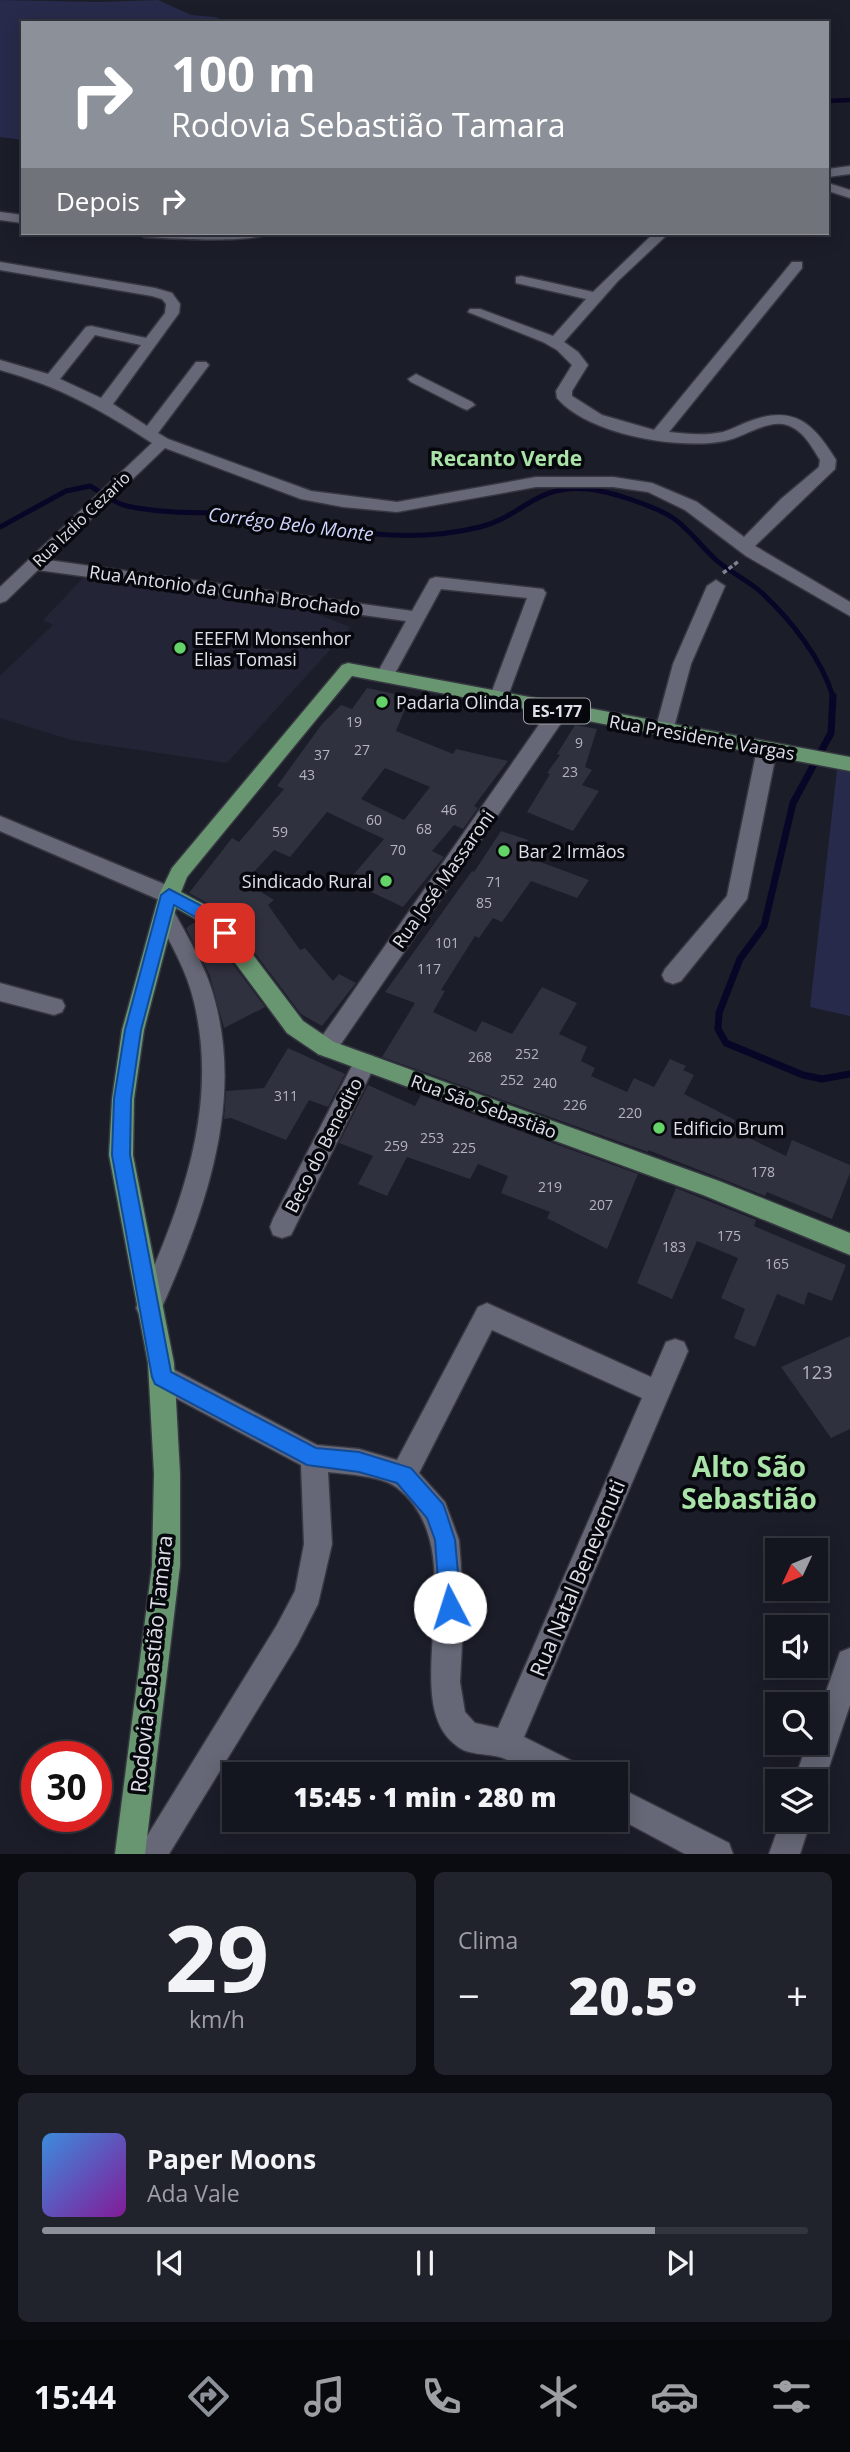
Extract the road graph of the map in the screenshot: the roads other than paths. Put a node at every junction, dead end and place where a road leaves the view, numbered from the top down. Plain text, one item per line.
1 (850, 170) edge
2 (829, 173) edge
3 (829, 187) edge
4 (850, 194) edge
5 (0, 216) edge
6 (21, 219) edge
7 (660, 235) edge
8 (797, 264) dead end
9 (0, 266) edge
10 (521, 280) dead end
11 (596, 297) junction
12 (475, 312) dead end
13 (555, 342) junction
14 (150, 343) junction
15 (0, 365) edge
16 (201, 365) dead end
17 (416, 379) dead end
18 (51, 380) junction
19 (104, 404) junction
20 (467, 405) dead end
21 (659, 434) junction
22 (155, 438) junction
23 (742, 553) junction
24 (35, 564) junction
25 (721, 578) road end
26 (0, 597) edge
27 (850, 610) edge
28 (416, 617) junction
29 (384, 677) junction
30 (498, 699) junction
31 (559, 711) junction
32 (664, 731) junction
33 (767, 749) junction
34 (850, 764) edge
35 (0, 823) edge
36 (167, 905) junction
37 (673, 975) dead end
38 (0, 992) edge
39 (54, 1006) dead end
40 (326, 1048) junction
41 (365, 1063) junction
42 (282, 1227) dead end
43 (850, 1244) edge
44 (149, 1308) junction
45 (675, 1351) dead end
46 (162, 1377) junction
47 (656, 1392) junction
48 (314, 1458) junction
49 (403, 1475) junction
50 (850, 1662) edge
51 (845, 1694) edge
52 (506, 1744) junction
53 (541, 1762) edge
54 (814, 1769) edge
55 (628, 1807) edge
56 (792, 1832) edge
57 (130, 1853) edge
58 (151, 1853) edge
59 (718, 1853) edge
60 (784, 1853) edge

1 - 2 street
3 - 4 street
5 - 6 street
7 - 11 street
8 - 21 street
9 - 14 street
10 - 11 street
11 - 13 street
12 - 13 street
13 - 21 street
14 - 18 street
14 - 19 street
15 - 18 street
16 - 22 street, Rua Izdio Cezario
17 - 20 street
18 - 19 street
19 - 22 street
21 - 23 street
22 - 23 street
22 - 24 street, Rua Izdio Cezario
23 - 27 street
24 - 26 street, Rua Izdio Cezario
24 - 28 street, Rua Antonio da Cunha Brochado
25 - 32 street
28 - 29 street
28 - 30 street
29 - 30 main road, Rua Presidente Vargas / ES-177
29 - 36 main road, Rua Presidente Vargas / ES-177
30 - 31 main road, Rua Presidente Vargas / ES-177
31 - 32 main road, Rua Presidente Vargas / ES-177
31 - 40 street, Rua José Massaroni
32 - 33 main road, Rua Presidente Vargas / ES-177
33 - 34 main road, Rua Presidente Vargas / ES-177
33 - 37 street
35 - 36 street
36 - 40 main road, Rua São Sebastião
36 - 44 main road, Rodovia Sebastião Tamara / ES-177
36 - 44 street
38 - 39 street
40 - 41 main road, Rua São Sebastião
41 - 42 street, Beco do Benedito
41 - 43 main road, Rua São Sebastião
44 - 46 main road, Rodovia Sebastião Tamara / ES-177
45 - 47 street, Rua Natal Benevenuti
46 - 48 street
46 - 57 main road, Rodovia Sebastião Tamara / ES-177
47 - 49 street
47 - 52 street, Rua Natal Benevenuti
48 - 49 street
48 - 58 street
49 - 52 street
50 - 51 street
51 - 54 street
52 - 53 street
55 - 59 street
56 - 60 street

